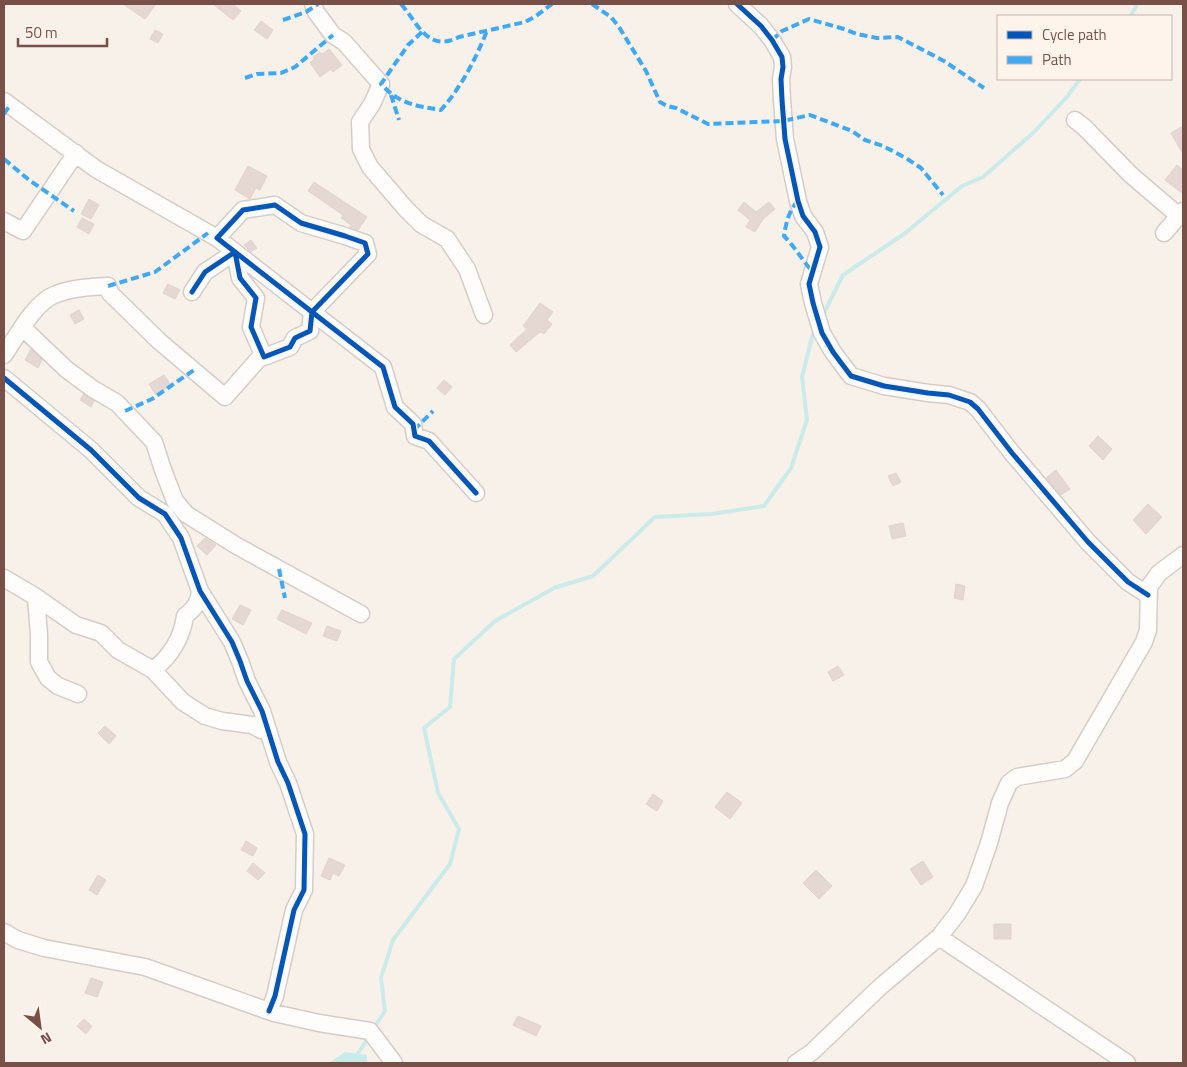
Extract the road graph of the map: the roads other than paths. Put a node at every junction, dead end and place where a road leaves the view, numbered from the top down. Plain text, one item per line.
1 (313, 4) edge
2 (737, 4) edge
3 (4, 100) edge
4 (1075, 120) dead end
5 (76, 153) junction
6 (1181, 214) edge
7 (4, 221) edge
8 (1164, 233) dead end
9 (216, 238) junction
10 (235, 252) junction
11 (192, 292) dead end
12 (312, 312) junction
13 (484, 316) dead end
14 (23, 328) junction
15 (263, 354) junction
16 (4, 355) edge
17 (4, 378) edge
18 (476, 494) dead end
19 (1183, 555) edge
20 (4, 578) edge
21 (200, 591) junction
22 (1148, 595) junction
23 (36, 596) junction
24 (361, 614) dead end
25 (153, 670) junction
26 (78, 694) dead end
27 (268, 730) junction
28 (4, 932) edge
29 (939, 937) junction
30 (269, 1012) junction
31 (394, 1063) edge
32 (796, 1063) edge
33 (1127, 1063) edge

1 - 13 street
2 - 22 street
3 - 5 street
4 - 6 street
5 - 7 street
5 - 9 street
6 - 8 street
9 - 10 street
9 - 12 street
10 - 11 street
10 - 12 street
10 - 15 street
12 - 15 street
12 - 18 street
14 - 15 street
14 - 16 street
14 - 24 street
17 - 21 street
19 - 22 street
20 - 23 street
21 - 25 street
21 - 27 street
22 - 29 street
23 - 25 street
23 - 26 street
25 - 27 street
27 - 30 street
28 - 30 street
29 - 32 street
29 - 33 street
30 - 31 street

